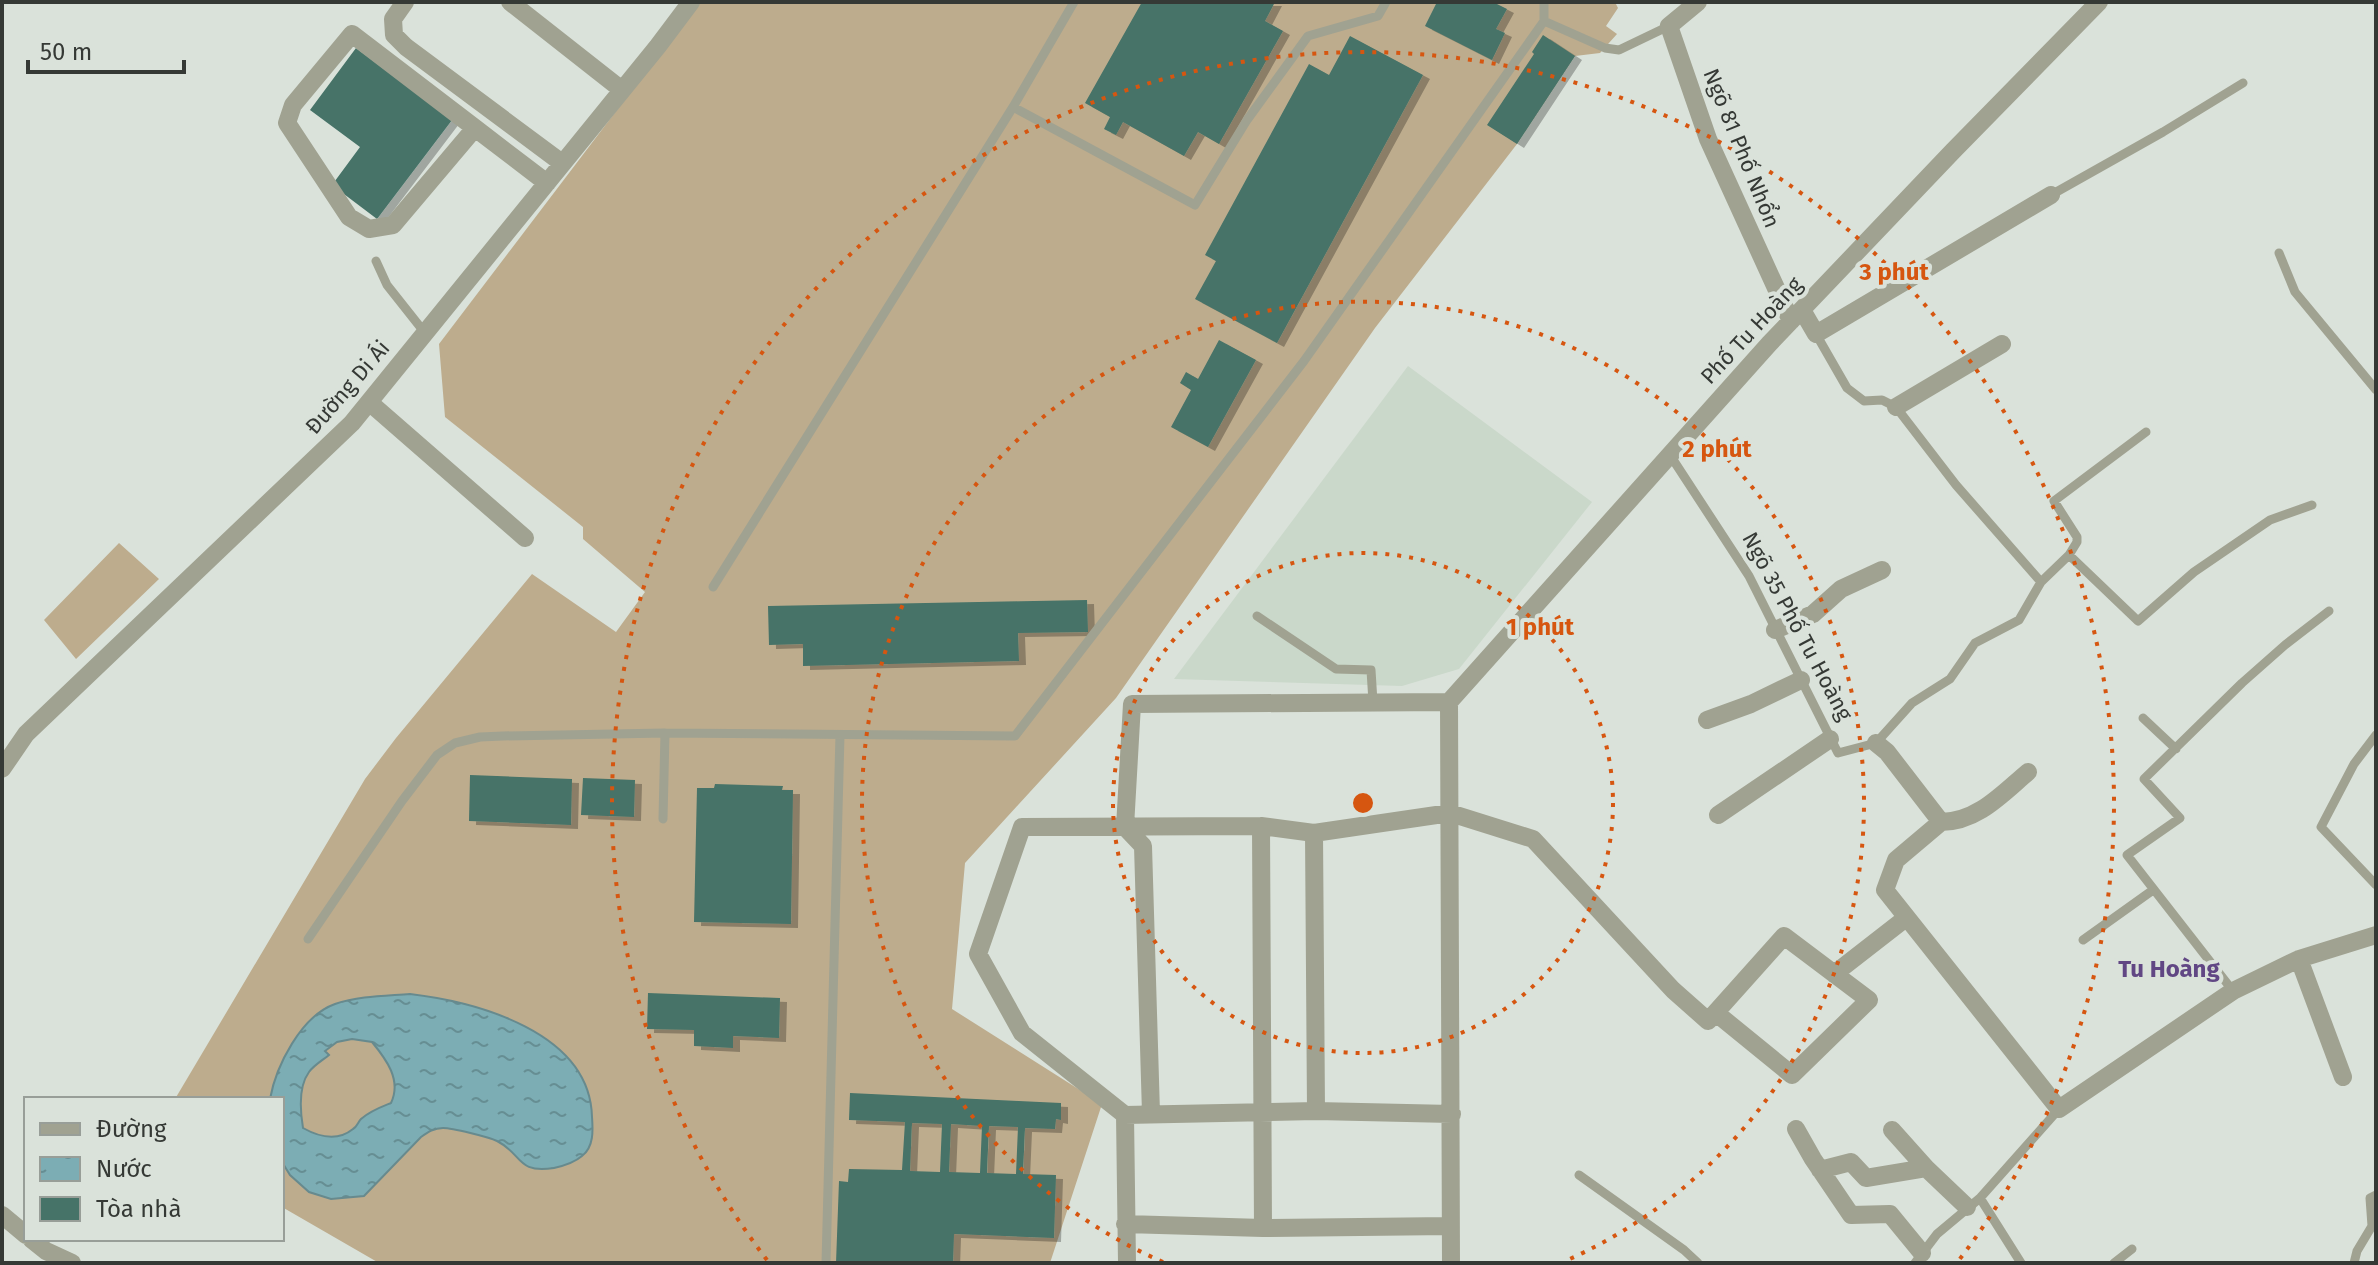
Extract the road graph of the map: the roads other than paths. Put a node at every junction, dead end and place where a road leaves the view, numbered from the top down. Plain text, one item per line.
1 (405, 2) edge
2 (510, 2) edge
3 (691, 2) edge
4 (1074, 2) edge
5 (1386, 2) edge
6 (1544, 2) edge
7 (1698, 2) edge
8 (2099, 2) edge
9 (1544, 21) junction
10 (1669, 26) junction
11 (2243, 83) dead end
12 (622, 90) junction
13 (1013, 107) junction
14 (475, 128) junction
15 (562, 163) junction
16 (547, 183) junction
17 (2051, 195) joint
18 (2279, 253) dead end
19 (376, 261) dead end
20 (1796, 315) junction
21 (425, 333) junction
22 (1816, 334) junction
23 (2002, 344) dead end
24 (2376, 390) edge
25 (369, 402) junction
26 (1896, 407) junction
27 (2146, 432) dead end
28 (1670, 455) junction
29 (2312, 505) dead end
30 (525, 538) dead end
31 (2069, 555) junction
32 (1882, 570) dead end
33 (2041, 582) junction
34 (713, 587) dead end
35 (2329, 611) dead end
36 (1257, 616) dead end
37 (1775, 630) junction
38 (1801, 680) junction
39 (1373, 702) junction
40 (1449, 702) junction
41 (2143, 718) dead end
42 (1707, 720) dead end
43 (665, 733) junction
44 (840, 735) junction
45 (2376, 735) edge
46 (1830, 739) junction
47 (1876, 743) junction
48 (2176, 749) junction
49 (2, 769) edge
50 (2028, 772) dead end
51 (1450, 813) junction
52 (1718, 815) dead end
53 (663, 819) dead end
54 (1941, 822) junction
55 (1261, 826) junction
56 (1125, 827) junction
57 (1314, 833) junction
58 (2376, 885) edge
59 (2153, 890) junction
60 (1906, 918) junction
61 (2376, 935) edge
62 (308, 939) dead end
63 (2083, 940) dead end
64 (2299, 959) junction
65 (1834, 974) junction
66 (2233, 991) junction
67 (1716, 1013) junction
68 (2343, 1077) dead end
69 (2059, 1109) junction
70 (1316, 1111) junction
71 (1262, 1112) junction
72 (1151, 1113) junction
73 (1452, 1114) junction
74 (1125, 1115) junction
75 (1796, 1129) dead end
76 (1892, 1130) dead end
77 (1926, 1168) junction
78 (1820, 1170) junction
79 (1579, 1175) dead end
80 (2376, 1195) edge
81 (1973, 1203) junction
82 (2, 1215) edge
83 (1125, 1224) junction
84 (1450, 1226) junction
85 (1263, 1228) junction
86 (2374, 1230) edge
87 (24, 1233) edge
88 (34, 1241) edge
89 (2132, 1249) dead end
90 (1918, 1258) edge
91 (72, 1263) edge
92 (826, 1263) edge
93 (1127, 1263) edge
94 (1451, 1263) edge
95 (1698, 1263) edge
96 (2021, 1263) edge
97 (2114, 1263) edge
98 (2354, 1263) edge

1 - 15 street
2 - 12 street
3 - 12 street, Đường Di Ái
4 - 13 lane
5 - 13 lane
6 - 9 lane
7 - 10 street
8 - 20 street, Phố Tu Hoàng
9 - 10 lane
9 - 44 lane
10 - 20 street, Ngõ 81 Phố Nhổn
11 - 17 lane
12 - 15 street, Đường Di Ái
13 - 34 lane
14 - 14 street
14 - 16 street
15 - 16 street, Đường Di Ái
16 - 21 street, Đường Di Ái
17 - 22 street
18 - 24 lane
19 - 21 lane
20 - 22 street, Ngõ 81 Phố Nhổn
20 - 28 street, Phố Tu Hoàng
21 - 25 street, Đường Di Ái
22 - 26 lane
23 - 26 street
25 - 30 street
25 - 49 street, Đường Di Ái
26 - 33 lane
27 - 31 lane
28 - 37 lane, Ngõ 35 Phố Tu Hoàng
28 - 40 street, Phố Tu Hoàng
29 - 31 lane
31 - 33 lane
32 - 37 street
33 - 47 lane
35 - 48 lane
36 - 39 lane
37 - 38 lane, Ngõ 35 Phố Tu Hoàng
38 - 42 street
38 - 46 lane, Ngõ 35 Phố Tu Hoàng
39 - 40 street
39 - 56 street
40 - 51 street
41 - 48 lane
43 - 44 lane
43 - 53 lane
43 - 62 lane
44 - 92 lane
45 - 58 lane
46 - 47 lane, Ngõ 35 Phố Tu Hoàng
46 - 52 street
47 - 54 street
48 - 59 lane
50 - 54 street
51 - 57 street
51 - 67 street
51 - 73 street
54 - 60 street
55 - 56 street
55 - 57 street
55 - 71 street
56 - 72 street
56 - 74 street
57 - 70 street
59 - 63 lane
59 - 66 lane
60 - 65 street
60 - 69 street
61 - 64 street
64 - 66 street
64 - 68 street
65 - 67 street
65 - 67 street
66 - 69 street
69 - 81 lane
70 - 71 street
70 - 73 street
71 - 72 street
71 - 85 street
72 - 74 street
73 - 84 street
74 - 83 street
75 - 78 street
76 - 77 street
77 - 78 street
77 - 81 street
78 - 90 street
79 - 95 lane
80 - 86 lane
81 - 90 lane
81 - 96 lane
82 - 87 street
83 - 85 street
83 - 93 street
84 - 85 street
84 - 94 street
86 - 98 lane
88 - 91 street
89 - 97 lane

